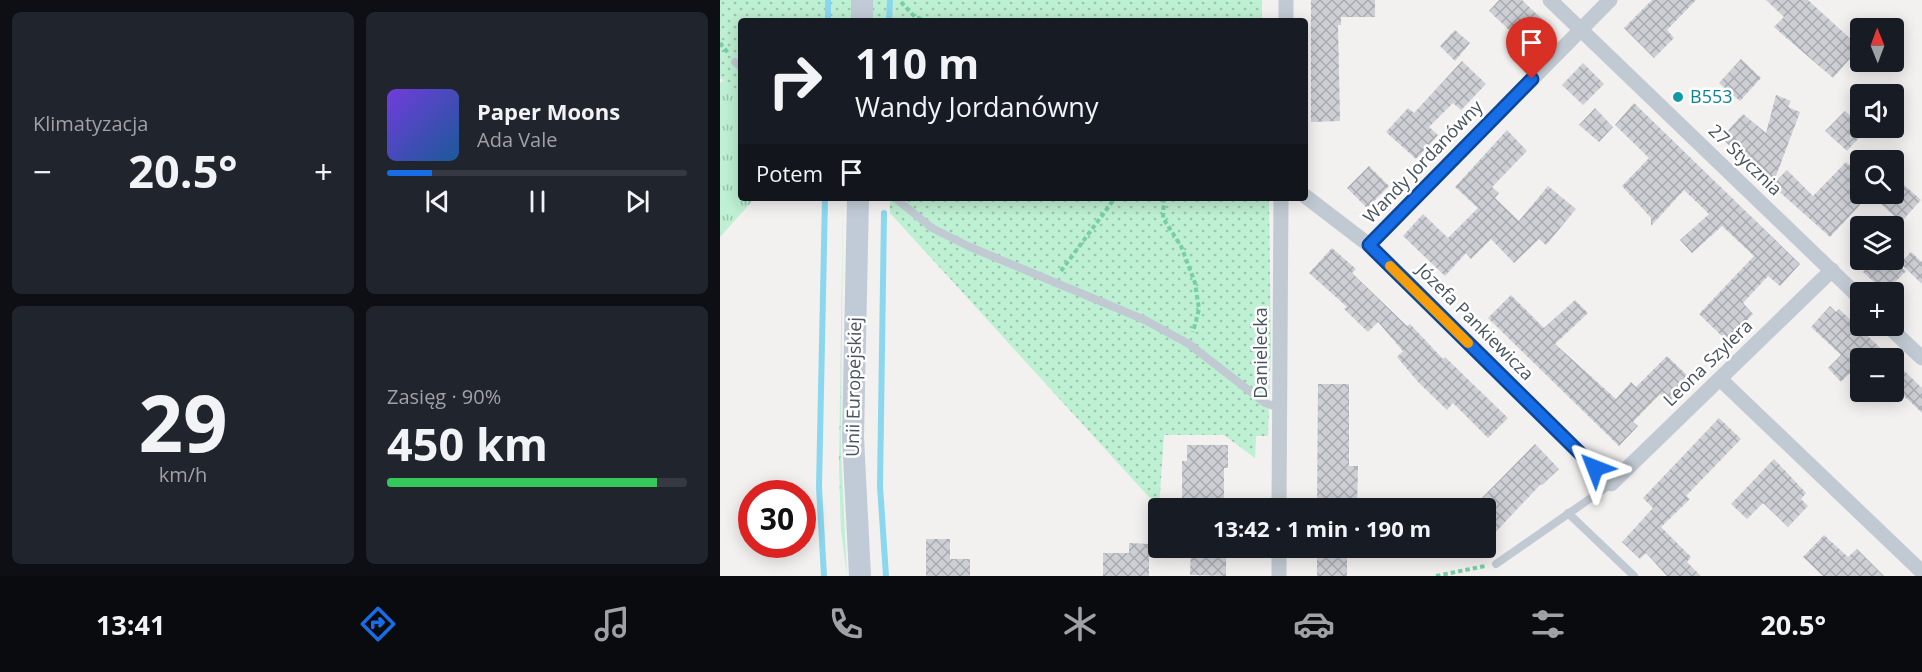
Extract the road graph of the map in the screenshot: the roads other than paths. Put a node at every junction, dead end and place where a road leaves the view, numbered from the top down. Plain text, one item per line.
1 (862, 0) edge
2 (1286, 0) edge
3 (1550, 0) edge
4 (1610, 0) edge
5 (862, 18) edge
6 (1286, 18) edge
7 (1580, 29) junction
8 (1308, 198) edge
9 (858, 201) edge
10 (899, 201) edge
11 (1281, 201) edge
12 (1369, 245) junction
13 (1832, 270) junction
14 (1850, 288) edge
15 (1899, 336) edge
16 (1922, 358) edge
17 (1720, 379) junction
18 (1280, 408) junction
19 (1611, 484) junction
20 (1279, 498) edge
21 (1568, 513) junction
22 (1279, 558) edge
23 (1496, 564) road end
24 (1922, 573) edge
25 (860, 576) edge
26 (1279, 576) edge
27 (1634, 576) edge

1 - 5 street
2 - 6 street
3 - 7 street, 27 Stycznia
4 - 7 street, Wandy Jordanówny
7 - 12 street, Wandy Jordanówny
7 - 13 street, 27 Stycznia
8 - 12 street, Józefa Pankiewicza
9 - 25 street, Unii Europejskiej
10 - 18 lane
11 - 18 street, Danielecka
12 - 19 street, Józefa Pankiewicza
13 - 14 street, 27 Stycznia
13 - 17 street, Leona Szylera
15 - 16 street
17 - 19 street, Leona Szylera
17 - 24 street
18 - 20 street, Danielecka
19 - 21 lane
21 - 23 lane
21 - 27 lane
22 - 26 street

